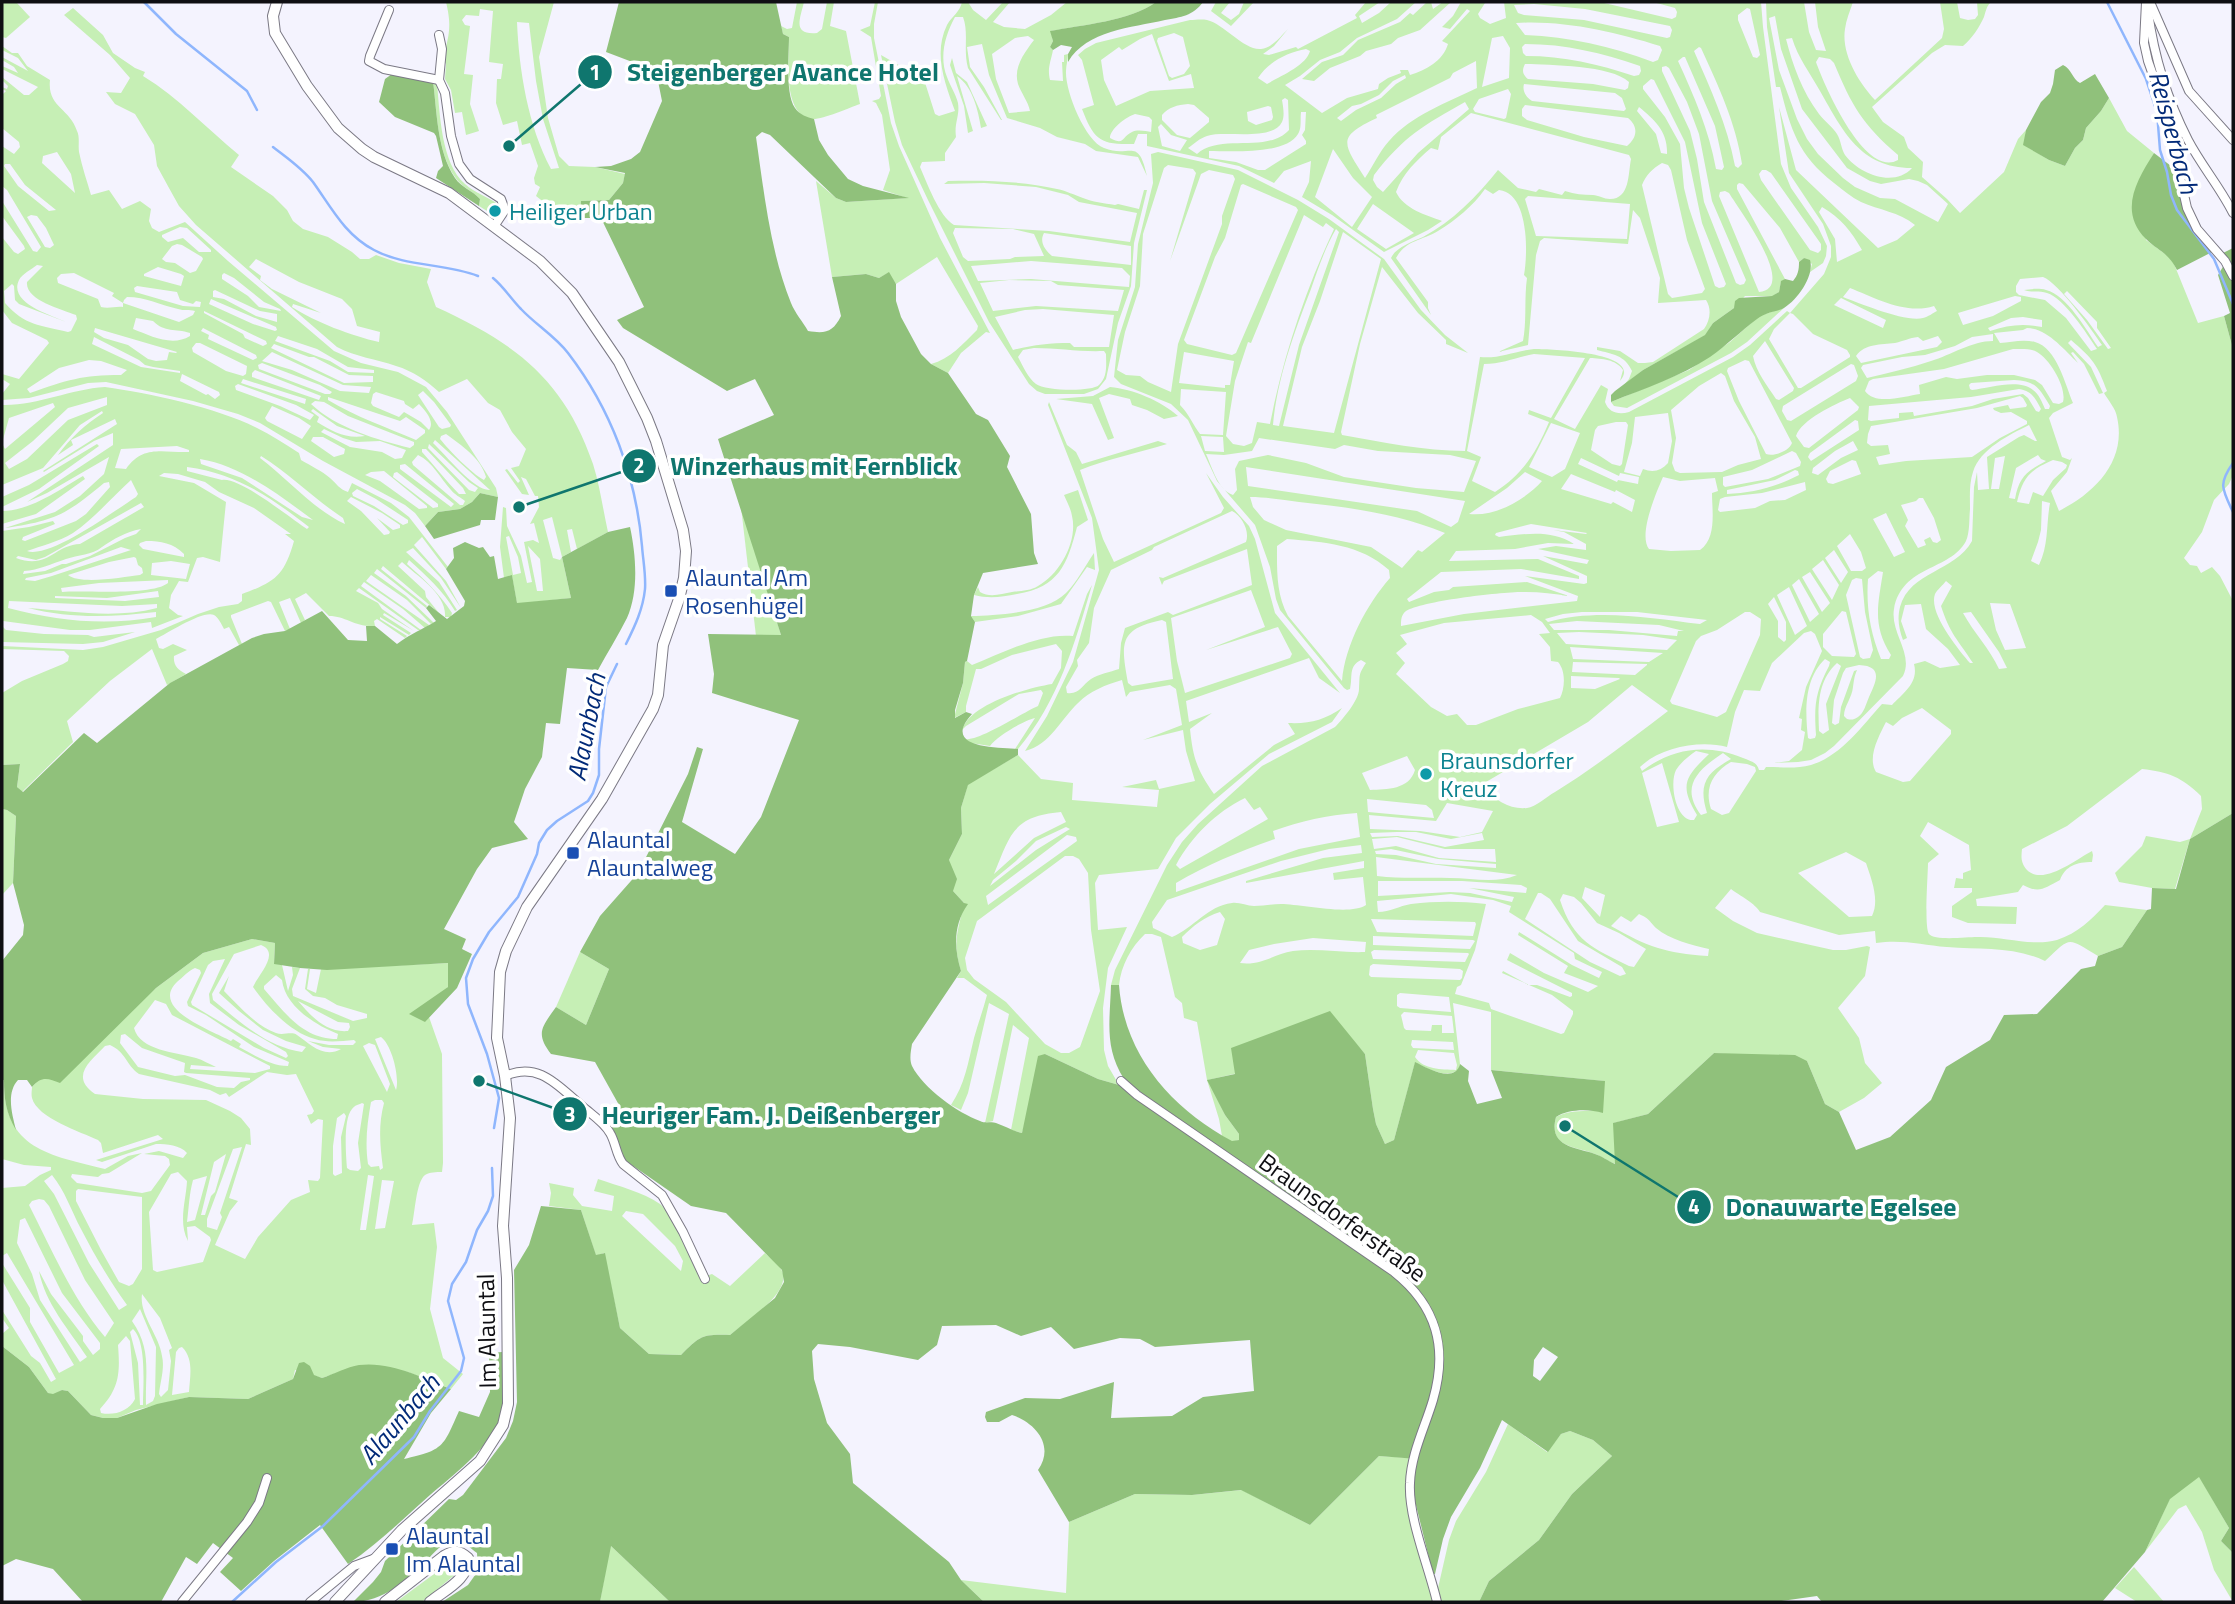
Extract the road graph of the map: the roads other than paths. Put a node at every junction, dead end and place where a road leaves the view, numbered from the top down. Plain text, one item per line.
1 (277, 2) edge
2 (2148, 2) edge
3 (389, 10) dead end
4 (439, 35) dead end
5 (439, 80) junction
6 (2233, 140) edge
7 (2233, 213) edge
8 (495, 225) junction
9 (2233, 276) edge
10 (505, 1076) junction
11 (1121, 1081) dead end
12 (705, 1279) dead end
13 (267, 1478) dead end
14 (373, 1559) junction
15 (183, 1602) edge
16 (310, 1602) edge
17 (335, 1602) edge
18 (385, 1602) edge
19 (430, 1602) edge
20 (1437, 1602) edge

1 - 8 street, Im Alauntal
2 - 6 street
2 - 7 street
2 - 9 street
3 - 5 street
4 - 5 street
5 - 8 street
8 - 10 street, Im Alauntal
10 - 12 street
10 - 14 street, Im Alauntal
11 - 20 street, Braunsdorferstraße
13 - 15 street
14 - 16 street, Im Alauntal
14 - 17 street
18 - 19 street

